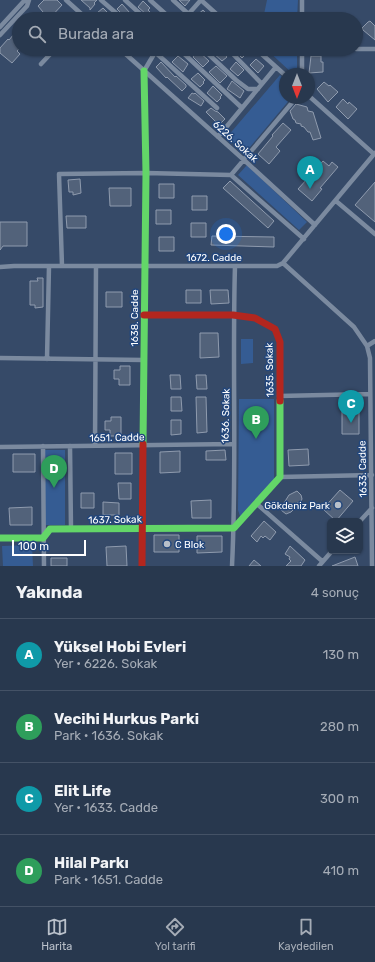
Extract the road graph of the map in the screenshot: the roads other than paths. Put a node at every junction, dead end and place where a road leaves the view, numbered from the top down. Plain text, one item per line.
1 (29, 0) edge
2 (66, 0) edge
3 (101, 0) edge
4 (124, 0) edge
5 (150, 0) edge
6 (173, 0) edge
7 (201, 0) edge
8 (302, 0) edge
9 (14, 12) edge
10 (21, 12) edge
11 (78, 12) edge
12 (115, 12) edge
13 (138, 12) edge
14 (163, 12) edge
15 (186, 12) edge
16 (190, 12) edge
17 (214, 12) edge
18 (302, 12) edge
19 (12, 14) edge
20 (12, 22) edge
21 (0, 27) edge
22 (0, 35) edge
23 (363, 48) edge
24 (375, 49) edge
25 (48, 56) edge
26 (128, 56) edge
27 (153, 56) edge
28 (163, 56) edge
29 (186, 56) edge
30 (210, 56) edge
31 (235, 56) edge
32 (264, 56) edge
33 (302, 56) edge
34 (41, 64) dead end
35 (276, 67) junction
36 (302, 68) edge
37 (279, 70) edge
38 (144, 71) junction
39 (262, 84) junction
40 (258, 89) junction
41 (315, 101) edge
42 (291, 104) edge
43 (217, 108) dead end
44 (242, 108) junction
45 (218, 137) junction
46 (374, 154) edge
47 (244, 160) junction
48 (146, 173) junction
49 (231, 175) junction
50 (336, 201) junction
51 (315, 225) junction
52 (375, 234) edge
53 (304, 239) junction
54 (283, 263) junction
55 (49, 266) junction
56 (62, 266) junction
57 (96, 266) junction
58 (144, 266) junction
59 (235, 266) junction
60 (0, 267) edge
61 (144, 315) junction
62 (233, 315) junction
63 (375, 341) edge
64 (367, 346) junction
65 (0, 358) edge
66 (47, 359) junction
67 (95, 359) junction
68 (144, 360) junction
69 (370, 394) junction
70 (279, 396) junction
71 (234, 444) junction
72 (43, 446) junction
73 (70, 446) junction
74 (95, 446) junction
75 (143, 446) junction
76 (0, 447) edge
77 (372, 475) junction
78 (280, 477) junction
79 (257, 504) junction
80 (372, 508) junction
81 (363, 518) edge
82 (142, 528) junction
83 (234, 528) junction
84 (71, 529) junction
85 (0, 538) edge
86 (44, 538) junction
87 (329, 554) edge
88 (322, 561) junction
89 (44, 566) edge
90 (142, 566) edge
91 (232, 566) edge
92 (318, 566) edge
93 (372, 566) edge

1 - 9 street
1 - 10 street
2 - 11 street
3 - 12 street
4 - 13 street
5 - 14 street
6 - 15 street
7 - 16 street
7 - 17 street
8 - 18 street
19 - 21 street
20 - 22 street
23 - 24 street
25 - 34 street
26 - 38 street, 6226. Sokak
27 - 38 street
28 - 43 street
29 - 44 street
30 - 40 street
31 - 39 street
32 - 35 street
33 - 36 street
35 - 37 street
35 - 39 street
38 - 45 street, 6226. Sokak
38 - 48 street, 1638. Cadde
39 - 40 street
40 - 44 street
41 - 46 street
42 - 47 street
44 - 45 street
45 - 47 street, 6226. Sokak
46 - 50 street
47 - 49 street
47 - 51 street, 6226. Sokak
48 - 49 street
48 - 56 street
48 - 58 street, 1638. Cadde
49 - 53 street
50 - 51 street
50 - 52 street
51 - 53 street
53 - 54 street
54 - 59 street, 1672. Cadde
54 - 64 street, 1633. Cadde
55 - 56 street, 1672. Cadde
55 - 60 street, 1672. Cadde
55 - 66 street
56 - 57 street, 1672. Cadde
57 - 58 street, 1672. Cadde
57 - 67 street
58 - 59 street, 1672. Cadde
58 - 61 street, 1638. Cadde
59 - 62 street, 1636. Sokak
61 - 62 street, 1635. Sokak
61 - 68 street, 1638. Cadde
62 - 70 street, 1635. Sokak
62 - 71 street, 1636. Sokak
63 - 64 street
64 - 69 street, 1633. Cadde
65 - 66 street
66 - 67 street
67 - 68 street
67 - 74 street
68 - 75 street, 1638. Cadde
69 - 70 street
69 - 77 street, 1633. Cadde
70 - 78 street, 1635. Sokak
71 - 75 street, 1651. Cadde
71 - 83 street, 1636. Sokak
72 - 73 street, 1651. Cadde
72 - 76 street, 1651. Cadde
72 - 86 street
73 - 74 street, 1651. Cadde
73 - 84 street
74 - 75 street, 1651. Cadde
75 - 82 street, 1638. Cadde
77 - 78 street
77 - 80 street, 1633. Cadde
78 - 79 street
79 - 83 street
79 - 88 street
80 - 81 street
80 - 93 street, 1633. Cadde
82 - 83 street, 1637. Sokak
82 - 84 street, 1637. Sokak
82 - 90 street, 1638. Cadde
83 - 91 street, 1636. Sokak
84 - 86 street, 1637. Sokak
85 - 86 street
86 - 89 street
87 - 88 street
88 - 92 street

